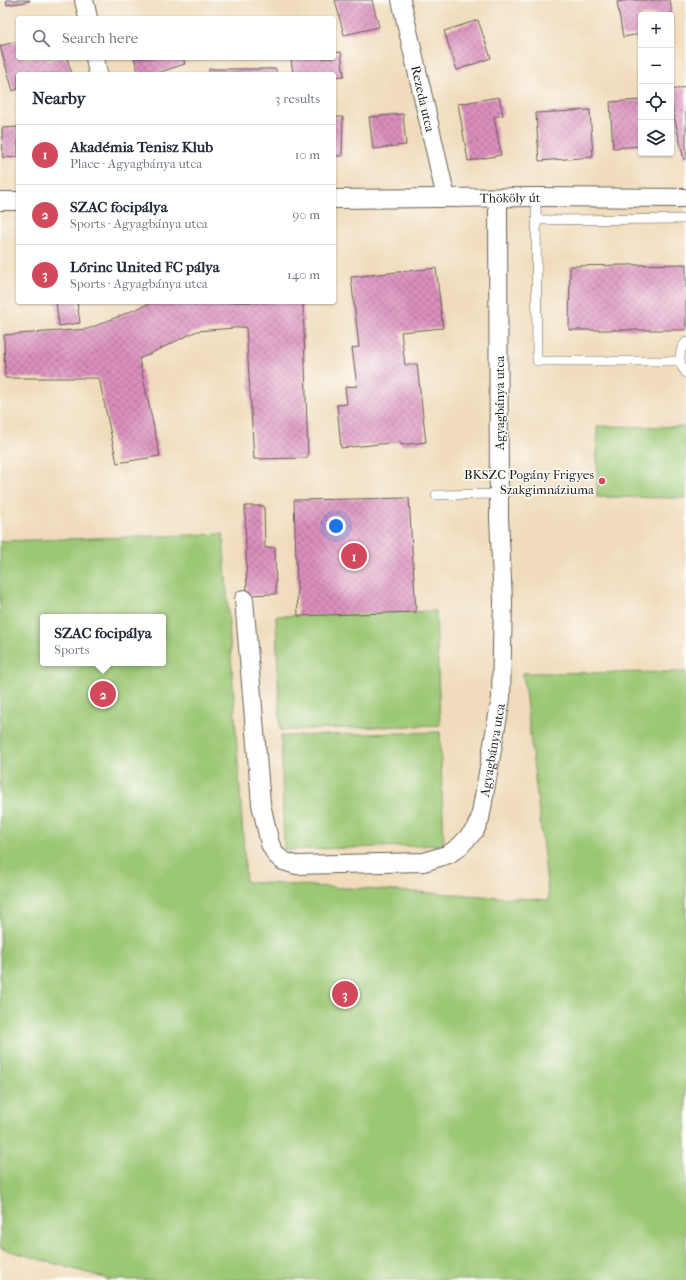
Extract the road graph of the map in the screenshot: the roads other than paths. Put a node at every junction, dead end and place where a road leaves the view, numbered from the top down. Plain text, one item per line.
1 (84, 0) edge
2 (401, 0) edge
3 (88, 16) edge
4 (95, 60) edge
5 (98, 72) edge
6 (536, 197) junction
7 (446, 198) junction
8 (498, 198) junction
9 (686, 198) edge
10 (336, 200) edge
11 (0, 201) edge
12 (16, 201) edge
13 (686, 219) edge
14 (536, 220) junction
15 (686, 342) edge
16 (680, 361) junction
17 (686, 373) edge
18 (499, 494) junction
19 (436, 495) dead end
20 (244, 599) dead end

1 - 3 street
2 - 7 street, Rezeda utca
4 - 5 street
6 - 8 street, Thököly út
6 - 9 street, Thököly út
6 - 14 lane
7 - 8 street, Thököly út
7 - 10 street, Thököly út
8 - 18 street, Agyagbánya utca
11 - 12 street
13 - 14 lane
14 - 16 lane
15 - 16 lane
16 - 17 lane
18 - 19 lane
18 - 20 street, Agyagbánya utca

